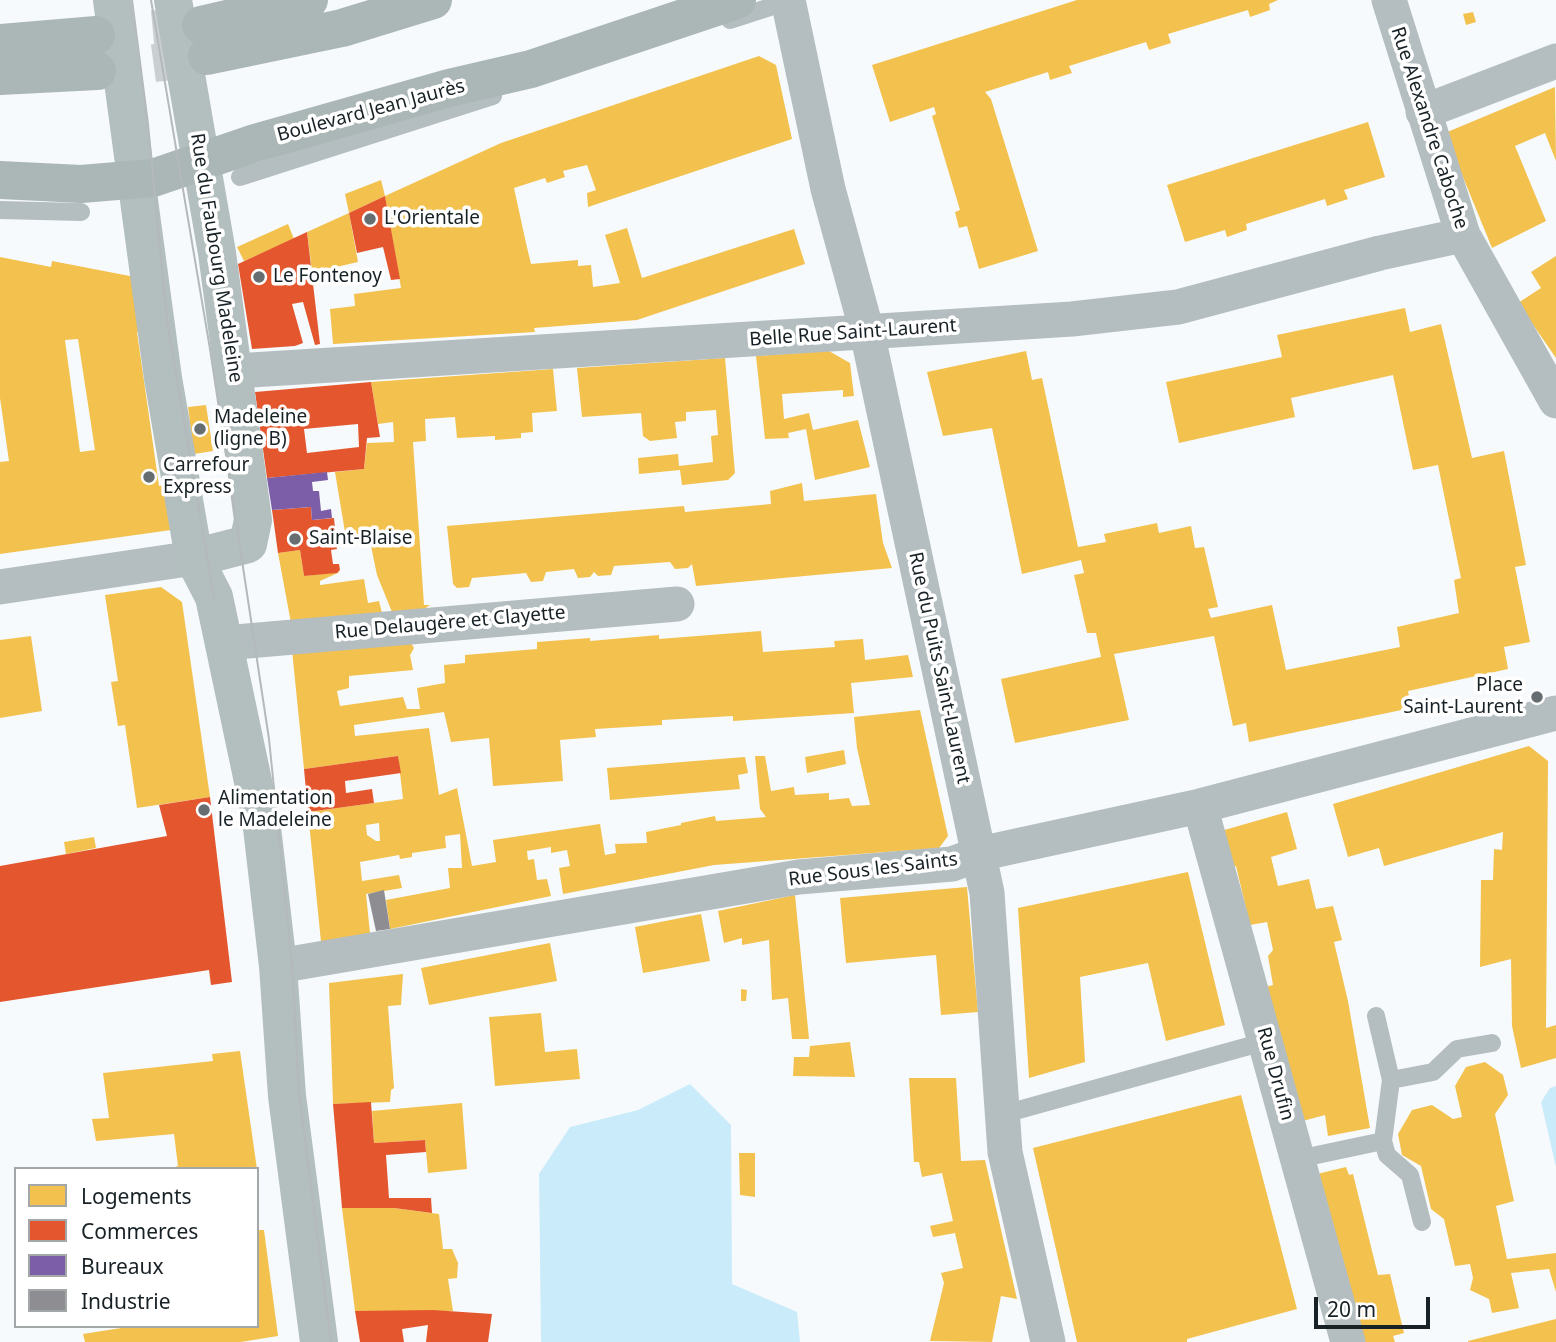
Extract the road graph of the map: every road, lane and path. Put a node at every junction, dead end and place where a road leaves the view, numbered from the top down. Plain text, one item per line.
1 (112, 0) edge
2 (173, 0) edge
3 (309, 0) edge
4 (433, 0) edge
5 (672, 0) edge
6 (737, 0) edge
7 (789, 0) edge
8 (1389, 0) edge
9 (0, 43) edge
10 (1556, 61) edge
11 (0, 76) edge
12 (449, 88) junction
13 (1423, 112) junction
14 (202, 163) junction
15 (240, 177) dead end
16 (0, 180) edge
17 (137, 182) junction
18 (0, 210) edge
19 (81, 212) dead end
20 (1463, 235) junction
21 (867, 332) junction
22 (234, 371) junction
23 (1556, 400) edge
24 (194, 558) junction
25 (0, 587) edge
26 (677, 604) dead end
27 (224, 643) junction
28 (1549, 716) edge
29 (1200, 806) junction
30 (979, 854) junction
31 (278, 966) junction
32 (1377, 1016) dead end
33 (1267, 1041) junction
34 (1492, 1043) dead end
35 (1391, 1080) junction
36 (1004, 1114) junction
37 (1383, 1141) junction
38 (1298, 1159) junction
39 (1422, 1222) dead end
40 (319, 1342) edge
41 (1048, 1342) edge
42 (1348, 1342) edge

1 - 17 street
2 - 14 street, Rue du Faubourg Madeleine
3 - 4 main road
5 - 12 main road
6 - 12 main road, Boulevard Jean Jaurès
7 - 15 lane, Boulevard Jean Jaurès
7 - 21 street, Rue du Puits Saint-Laurent
8 - 13 street, Rue Alexandre Caboche
9 - 11 main road
10 - 13 street
12 - 14 main road, Boulevard Jean Jaurès
13 - 20 street, Rue Alexandre Caboche
14 - 17 main road, Boulevard Jean Jaurès
14 - 22 street, Rue du Faubourg Madeleine
16 - 17 main road, Boulevard Jean Jaurès
17 - 24 street
18 - 19 lane
20 - 21 street, Belle Rue Saint-Laurent
20 - 23 street, Rue Alexandre Caboche
21 - 22 street, Belle Rue Saint-Laurent
21 - 30 street, Rue du Puits Saint-Laurent
22 - 24 street, Rue du Faubourg Madeleine
24 - 25 street
24 - 27 street
26 - 27 street, Rue Delaugère et Clayette
27 - 31 street
28 - 29 street, Rue Sous les Saints
29 - 30 street, Rue Sous les Saints
29 - 33 street, Rue Drufin
30 - 31 street, Rue Sous les Saints
30 - 36 street, Rue du Puits Saint-Laurent
31 - 40 street
32 - 35 lane
33 - 36 lane
33 - 38 street, Rue Drufin
34 - 35 lane
35 - 37 lane
36 - 41 street, Rue du Puits Saint-Laurent
37 - 38 lane
37 - 39 lane
38 - 42 street, Rue Drufin

